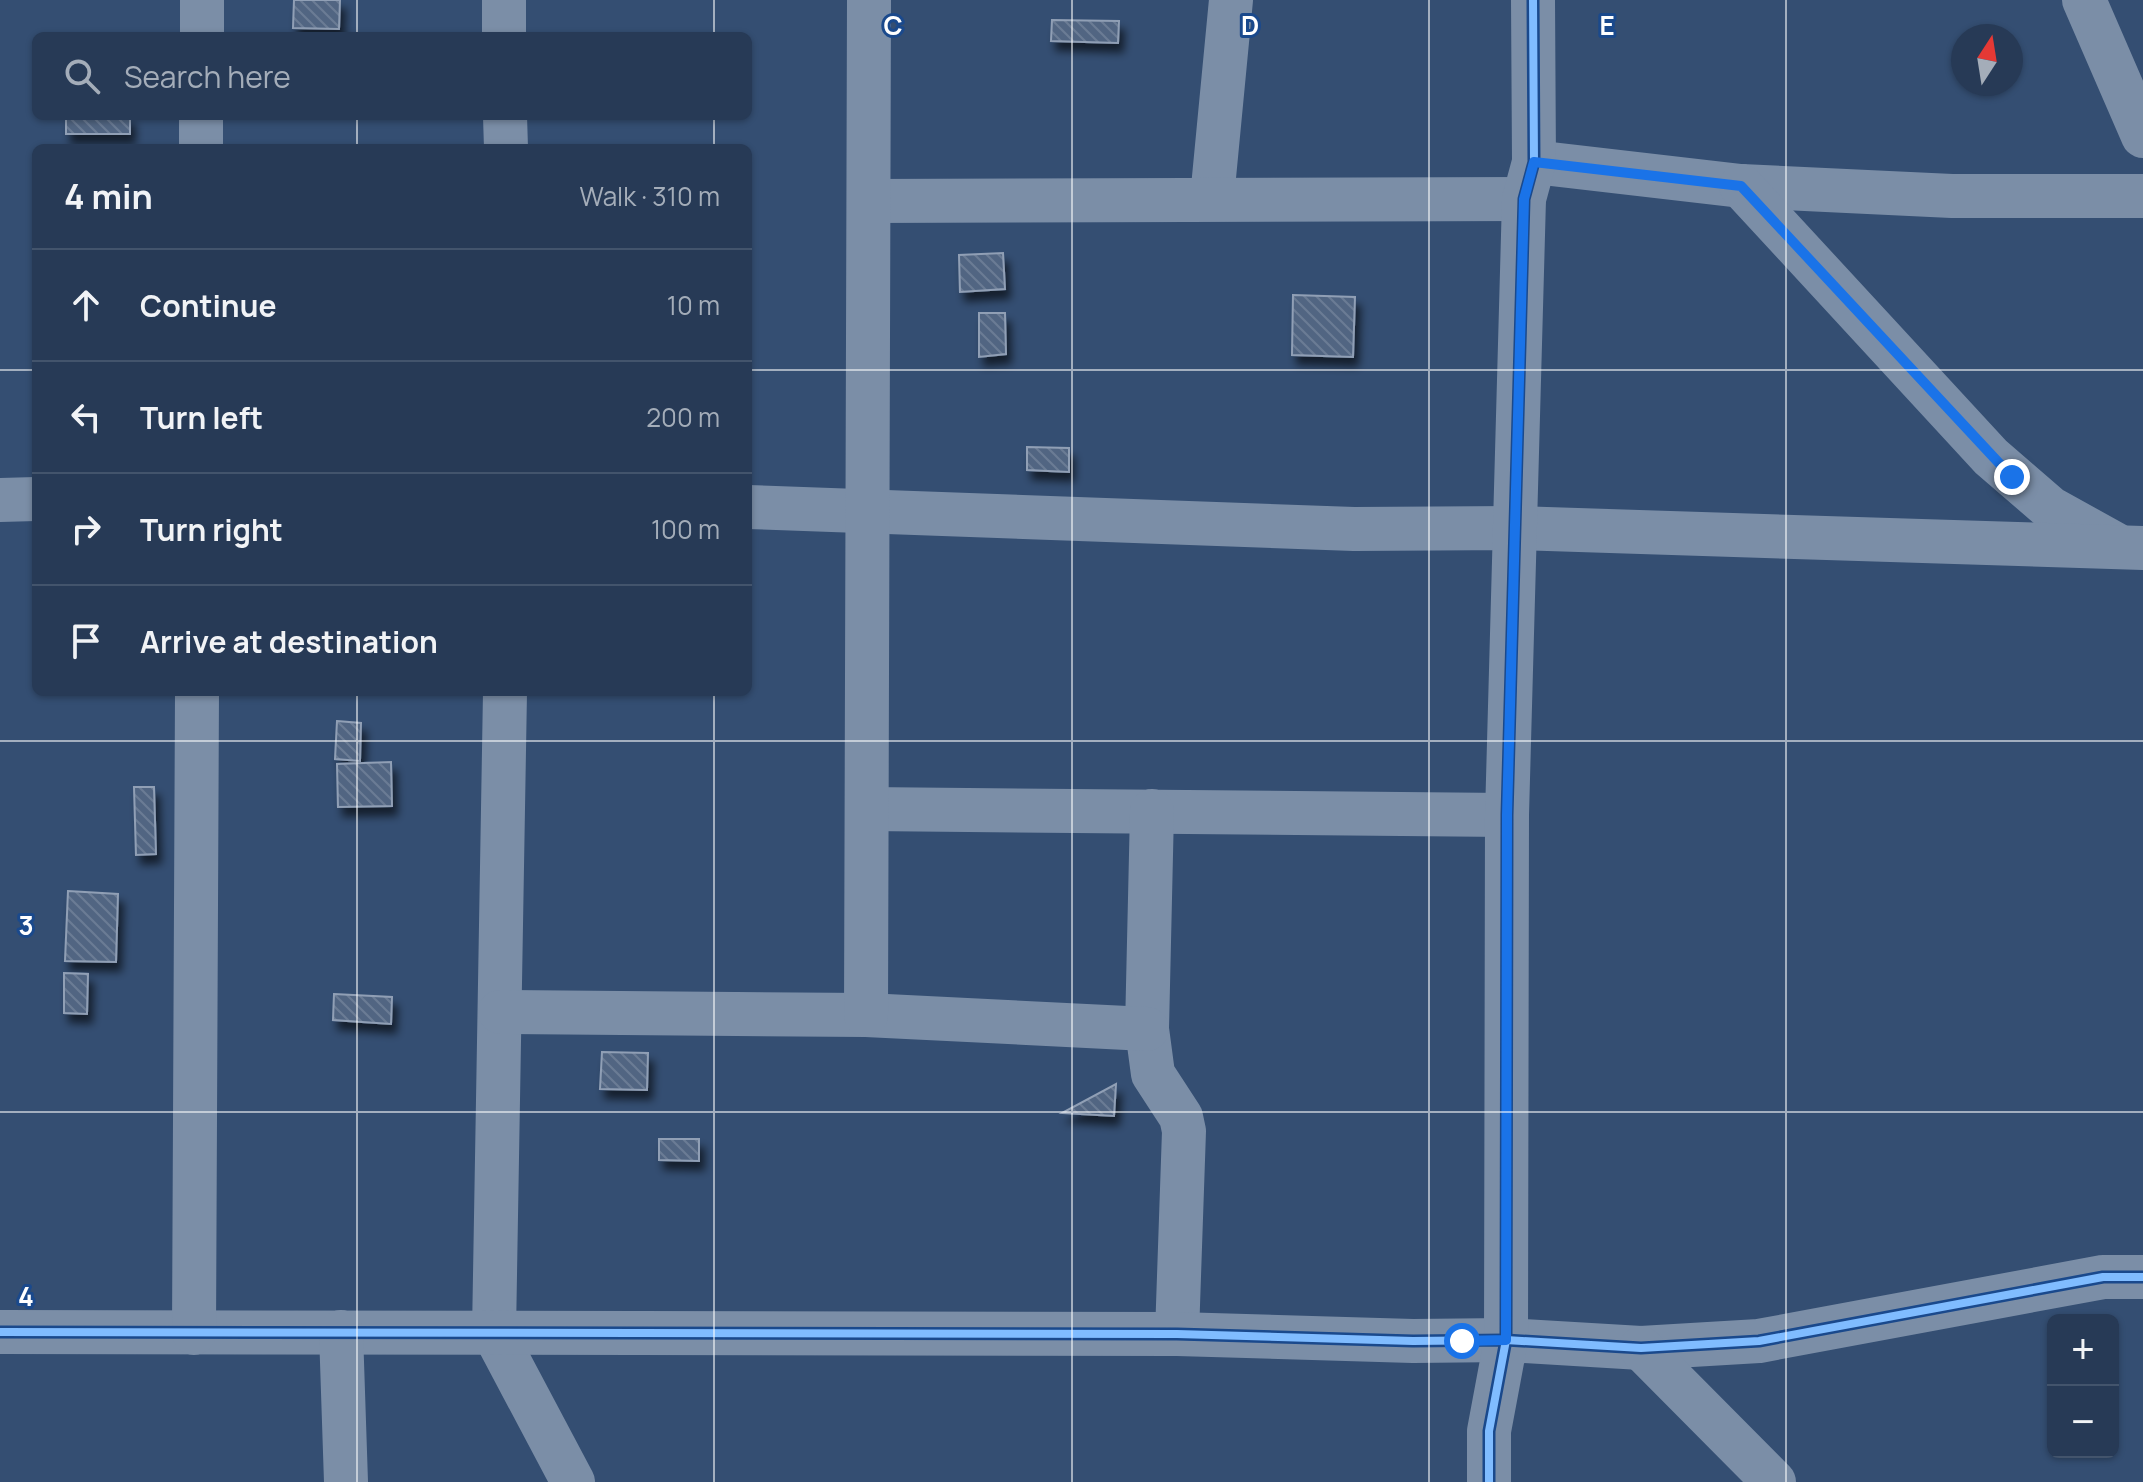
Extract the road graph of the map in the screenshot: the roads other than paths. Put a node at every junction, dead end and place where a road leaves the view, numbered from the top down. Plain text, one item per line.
1 (202, 0) edge
2 (504, 0) edge
3 (869, 0) edge
4 (1231, 0) edge
5 (1533, 0) edge
6 (2084, 0) edge
7 (202, 32) edge
8 (504, 32) edge
9 (201, 120) edge
10 (505, 120) edge
11 (2143, 136) edge
12 (201, 144) edge
13 (506, 144) edge
14 (1529, 181) junction
15 (1741, 186) junction
16 (2143, 196) edge
17 (1212, 198) junction
18 (870, 201) junction
19 (32, 499) edge
20 (0, 500) edge
21 (752, 507) edge
22 (867, 510) junction
23 (1514, 528) junction
24 (2136, 554) edge
25 (197, 696) edge
26 (505, 696) edge
27 (867, 809) junction
28 (1152, 811) junction
29 (1507, 815) junction
30 (500, 1012) junction
31 (866, 1015) junction
32 (1147, 1029) junction
33 (2143, 1277) edge
34 (0, 1332) edge
35 (341, 1332) junction
36 (194, 1333) junction
37 (494, 1333) junction
38 (1177, 1334) junction
39 (1506, 1340) junction
40 (1641, 1348) junction
41 (346, 1482) edge
42 (573, 1482) edge
43 (1489, 1482) edge
44 (1774, 1482) edge

1 - 7 street
2 - 8 street
3 - 18 street
4 - 17 street
5 - 14 street
6 - 11 street
9 - 12 street
10 - 13 street
14 - 15 street
14 - 17 street
14 - 23 street
15 - 16 street
15 - 24 street
17 - 18 street
18 - 22 street
19 - 20 street
21 - 22 street
22 - 23 street
22 - 27 street
23 - 24 street
23 - 29 street
25 - 36 street
26 - 30 street
27 - 28 street
27 - 31 street
28 - 29 street
28 - 32 street
29 - 39 street
30 - 31 street
30 - 37 street
31 - 32 street
32 - 38 street
33 - 40 street
34 - 36 street
35 - 36 street
35 - 37 street
35 - 41 street
37 - 38 street
37 - 42 street
38 - 39 street
39 - 40 street
39 - 43 street
40 - 44 street

